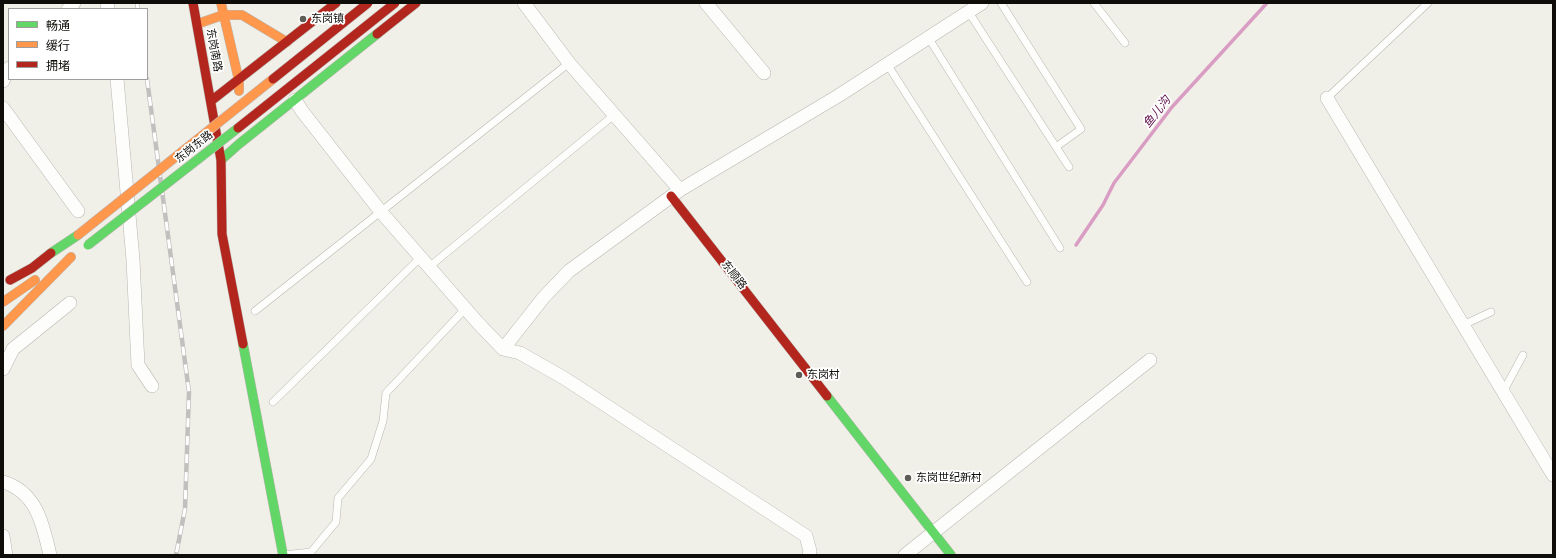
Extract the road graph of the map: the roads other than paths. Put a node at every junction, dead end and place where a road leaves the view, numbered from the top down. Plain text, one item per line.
1 (193, 3) edge
2 (221, 3) edge
3 (336, 3) edge
4 (368, 3) edge
5 (395, 3) edge
6 (416, 3) edge
7 (524, 3) edge
8 (706, 3) edge
9 (982, 3) edge
10 (1001, 3) edge
11 (1094, 3) edge
12 (1428, 3) edge
13 (968, 11) junction
14 (223, 15) junction
15 (197, 24) junction
16 (928, 37) junction
17 (287, 42) junction
18 (1125, 44) dead end
19 (569, 63) junction
20 (887, 64) junction
21 (8, 70) edge
22 (764, 74) dead end
23 (116, 80) edge
24 (3, 81) edge
25 (239, 81) junction
26 (1327, 98) joint
27 (295, 100) junction
28 (211, 101) junction
29 (3, 108) edge
30 (614, 115) junction
31 (239, 144) junction
32 (1056, 147) junction
33 (221, 160) junction
34 (1068, 167) dead end
35 (676, 193) junction
36 (78, 211) dead end
37 (381, 212) junction
38 (1060, 248) dead end
39 (79, 251) junction
40 (51, 253) junction
41 (421, 257) junction
42 (18, 265) dead end
43 (429, 267) junction
44 (1027, 282) dead end
45 (3, 284) edge
46 (26, 286) junction
47 (3, 302) edge
48 (70, 303) dead end
49 (3, 307) edge
50 (465, 308) junction
51 (255, 311) dead end
52 (1491, 312) dead end
53 (1463, 325) junction
54 (3, 326) edge
55 (503, 349) junction
56 (1524, 355) dead end
57 (1150, 360) dead end
58 (3, 369) edge
59 (152, 386) dead end
60 (1503, 392) junction
61 (273, 402) dead end
62 (1553, 475) edge
63 (3, 482) edge
64 (933, 532) junction
65 (3, 536) edge
66 (6, 555) edge
67 (50, 555) edge
68 (283, 555) edge
69 (809, 555) edge
70 (905, 555) edge
71 (951, 555) edge

1 - 15 main road, 东岗南路
2 - 14 main road, 东岗南路
3 - 17 main road
4 - 40 main road, 东岗东路, bridge
5 - 39 main road, 东岗东路, bridge
6 - 27 main road
7 - 19 street, 东顺路
8 - 22 street
9 - 13 street
10 - 32 lane
11 - 18 lane
12 - 26 lane
13 - 16 street
13 - 32 lane
14 - 15 main road
14 - 17 main road
14 - 25 main road, 东岗南路
15 - 28 main road, 东岗南路
16 - 20 street
16 - 38 lane
17 - 25 main road
19 - 30 street, 东顺路
19 - 37 lane
20 - 35 street
20 - 44 lane
21 - 24 street
23 - 59 street
25 - 28 main road
25 - 31 main road, 东岗南路
26 - 53 street
27 - 31 main road
27 - 37 street
28 - 33 main road, 东岗南路
29 - 36 street
30 - 35 street, 东顺路
30 - 43 lane
31 - 33 main road
32 - 34 lane
33 - 68 main road, 东岗南路
35 - 55 street
35 - 64 main road, 东顺路
37 - 41 street
37 - 51 lane
39 - 46 main road, 东岗东路
39 - 54 main road
40 - 42 main road
40 - 45 main road, 东岗东路
41 - 43 street
41 - 61 lane
43 - 50 street
46 - 47 main road, 东岗东路
46 - 49 main road
48 - 58 street
50 - 55 street
50 - 68 lane
52 - 53 lane
53 - 60 street
55 - 69 street
56 - 60 lane
57 - 64 street
60 - 62 street
63 - 67 street
64 - 70 street
64 - 71 main road, 东顺路
65 - 66 street

